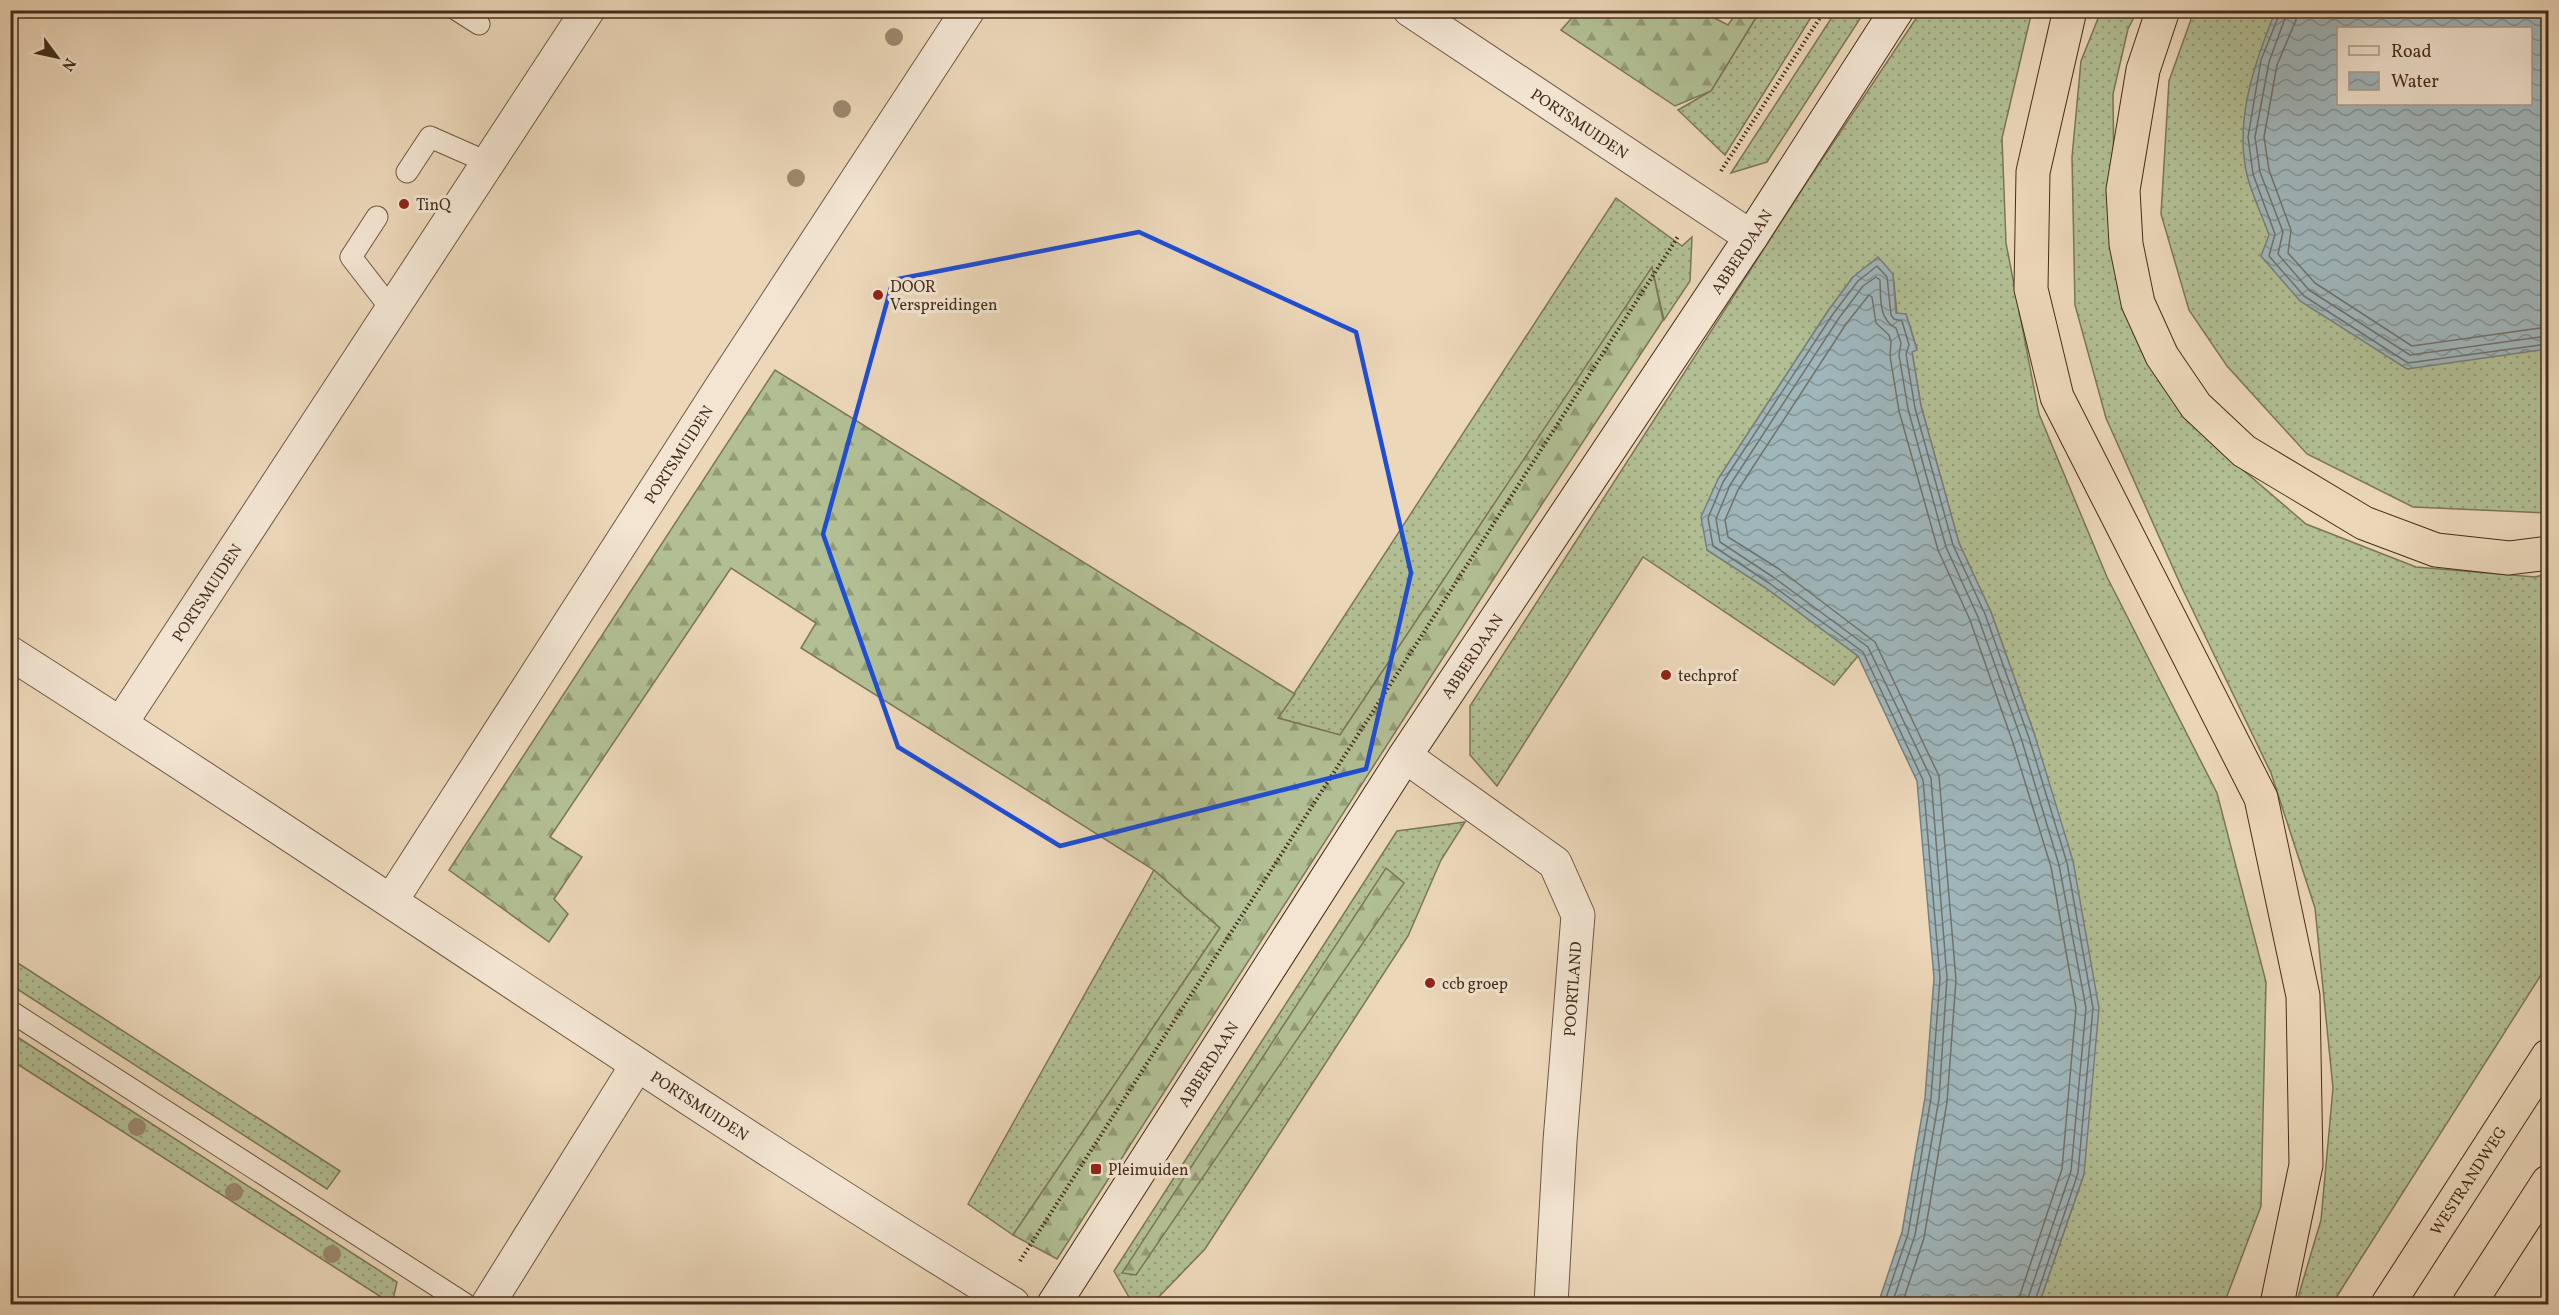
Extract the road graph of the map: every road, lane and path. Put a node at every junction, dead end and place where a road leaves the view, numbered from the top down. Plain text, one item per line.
1 (457, 10) edge
2 (588, 10) edge
3 (968, 10) edge
4 (1410, 10) edge
5 (1825, 10) edge
6 (1897, 10) edge
7 (2070, 10) edge
8 (2163, 10) edge
9 (479, 24) dead end
10 (489, 163) junction
11 (407, 172) dead end
12 (1700, 204) junction
13 (377, 217) dead end
14 (1751, 237) junction
15 (392, 310) junction
16 (2548, 553) edge
17 (10, 653) edge
18 (121, 723) junction
19 (1405, 756) junction
20 (391, 901) junction
21 (10, 1011) edge
22 (2548, 1056) edge
23 (637, 1065) junction
24 (2548, 1182) edge
25 (1006, 1300) edge
26 (465, 1305) edge
27 (488, 1305) edge
28 (1054, 1305) edge
29 (1551, 1305) edge
30 (2277, 1305) edge
31 (2388, 1305) edge
32 (2469, 1305) edge

1 - 9 lane
2 - 10 street, PORTSMUIDEN
3 - 20 street, PORTSMUIDEN
4 - 12 street, PORTSMUIDEN
5 - 12 path
6 - 14 street, ABBERDAAN
7 - 30 highway
8 - 16 highway
10 - 11 lane
10 - 15 street, PORTSMUIDEN
12 - 14 street, PORTSMUIDEN
12 - 25 path
13 - 15 lane
14 - 19 street, ABBERDAAN
15 - 18 street, PORTSMUIDEN
17 - 18 street, PORTSMUIDEN
18 - 20 street, PORTSMUIDEN
19 - 28 street, ABBERDAAN
19 - 29 street, POORTLAND
20 - 23 street, PORTSMUIDEN
21 - 26 lane
22 - 31 highway, WESTRANDWEG
23 - 25 street, PORTSMUIDEN
23 - 27 street
24 - 32 highway

